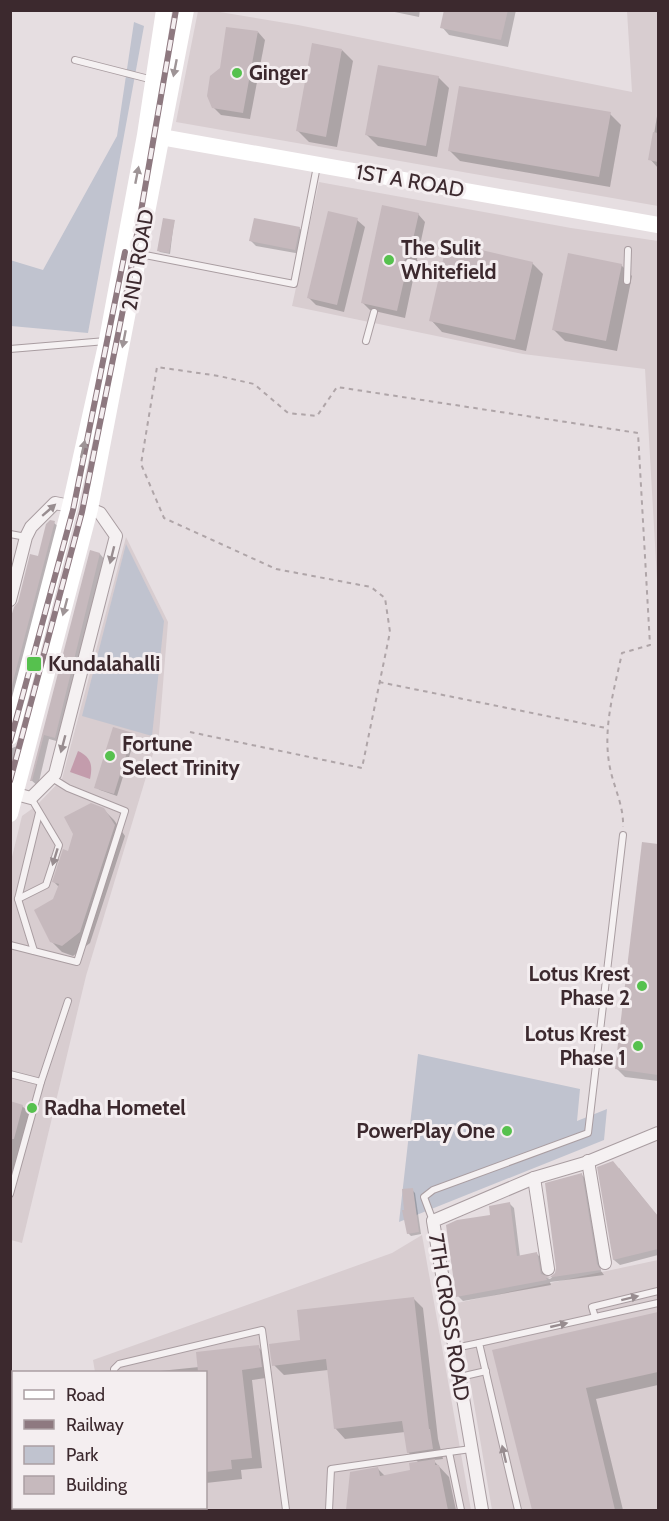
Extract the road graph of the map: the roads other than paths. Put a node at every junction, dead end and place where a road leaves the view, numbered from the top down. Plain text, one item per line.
1 (164, 10) edge
2 (186, 10) edge
3 (75, 60) dead end
4 (154, 80) junction
5 (161, 137) junction
6 (317, 165) junction
7 (658, 225) edge
8 (628, 250) dead end
9 (139, 253) junction
10 (627, 281) dead end
11 (374, 312) dead end
12 (106, 341) junction
13 (366, 341) dead end
14 (10, 349) edge
15 (70, 506) junction
16 (90, 509) junction
17 (10, 534) edge
18 (26, 537) junction
19 (10, 600) edge
20 (10, 737) edge
21 (51, 777) junction
22 (23, 796) junction
23 (39, 813) junction
24 (10, 814) edge
25 (623, 835) road end
26 (18, 899) junction
27 (10, 945) edge
28 (34, 951) junction
29 (68, 1001) dead end
30 (10, 1074) edge
31 (40, 1082) junction
32 (658, 1133) edge
33 (588, 1161) junction
34 (534, 1178) junction
35 (10, 1194) edge
36 (433, 1221) junction
37 (605, 1263) dead end
38 (548, 1269) dead end
39 (658, 1291) edge
40 (658, 1303) edge
41 (595, 1317) junction
42 (479, 1343) junction
43 (454, 1348) junction
44 (114, 1371) edge
45 (486, 1371) junction
46 (459, 1377) junction
47 (471, 1449) junction
48 (449, 1452) junction
49 (286, 1510) edge
50 (329, 1510) edge
51 (461, 1510) edge
52 (482, 1510) edge
53 (518, 1510) edge

1 - 4 main road, 2ND ROAD
2 -> 5 main road, 2ND ROAD
3 - 4 lane
12 -> 4 main road, 2ND ROAD
5 - 6 main road, 1ST A ROAD
5 - 9 main road, 2ND ROAD
6 - 7 main road, 1ST A ROAD
6 - 9 lane
8 - 10 lane
9 -> 16 main road, 2ND ROAD
11 - 13 lane
12 - 14 lane
15 -> 12 main road, 2ND ROAD
18 -> 15 street
15 - 20 main road, 2ND ROAD
16 -> 21 street, 2ND ROAD
16 -> 22 main road, 2ND ROAD
17 - 18 lane
18 - 19 street
21 - 22 street, 2ND ROAD
21 - 28 lane
22 - 23 lane
22 - 24 main road, 2ND ROAD
23 - 26 lane
23 -> 26 lane
25 - 36 lane
26 - 28 lane
27 - 28 lane
29 - 31 lane
30 - 31 lane
31 - 35 lane
32 - 33 street, 7TH CROSS ROAD
33 - 34 street, 7TH CROSS ROAD
33 - 37 street
34 - 36 street, 7TH CROSS ROAD
34 - 38 street
36 - 43 street, 7TH CROSS ROAD
41 -> 39 lane
40 - 41 lane
42 -> 41 lane
42 - 43 lane
42 - 45 lane
43 - 46 street, 7TH CROSS ROAD
44 - 49 lane
45 - 46 lane
53 -> 45 lane
46 - 47 street, 7TH CROSS ROAD
47 - 48 lane
47 - 52 street, 7TH CROSS ROAD
48 - 50 lane
48 - 51 lane

